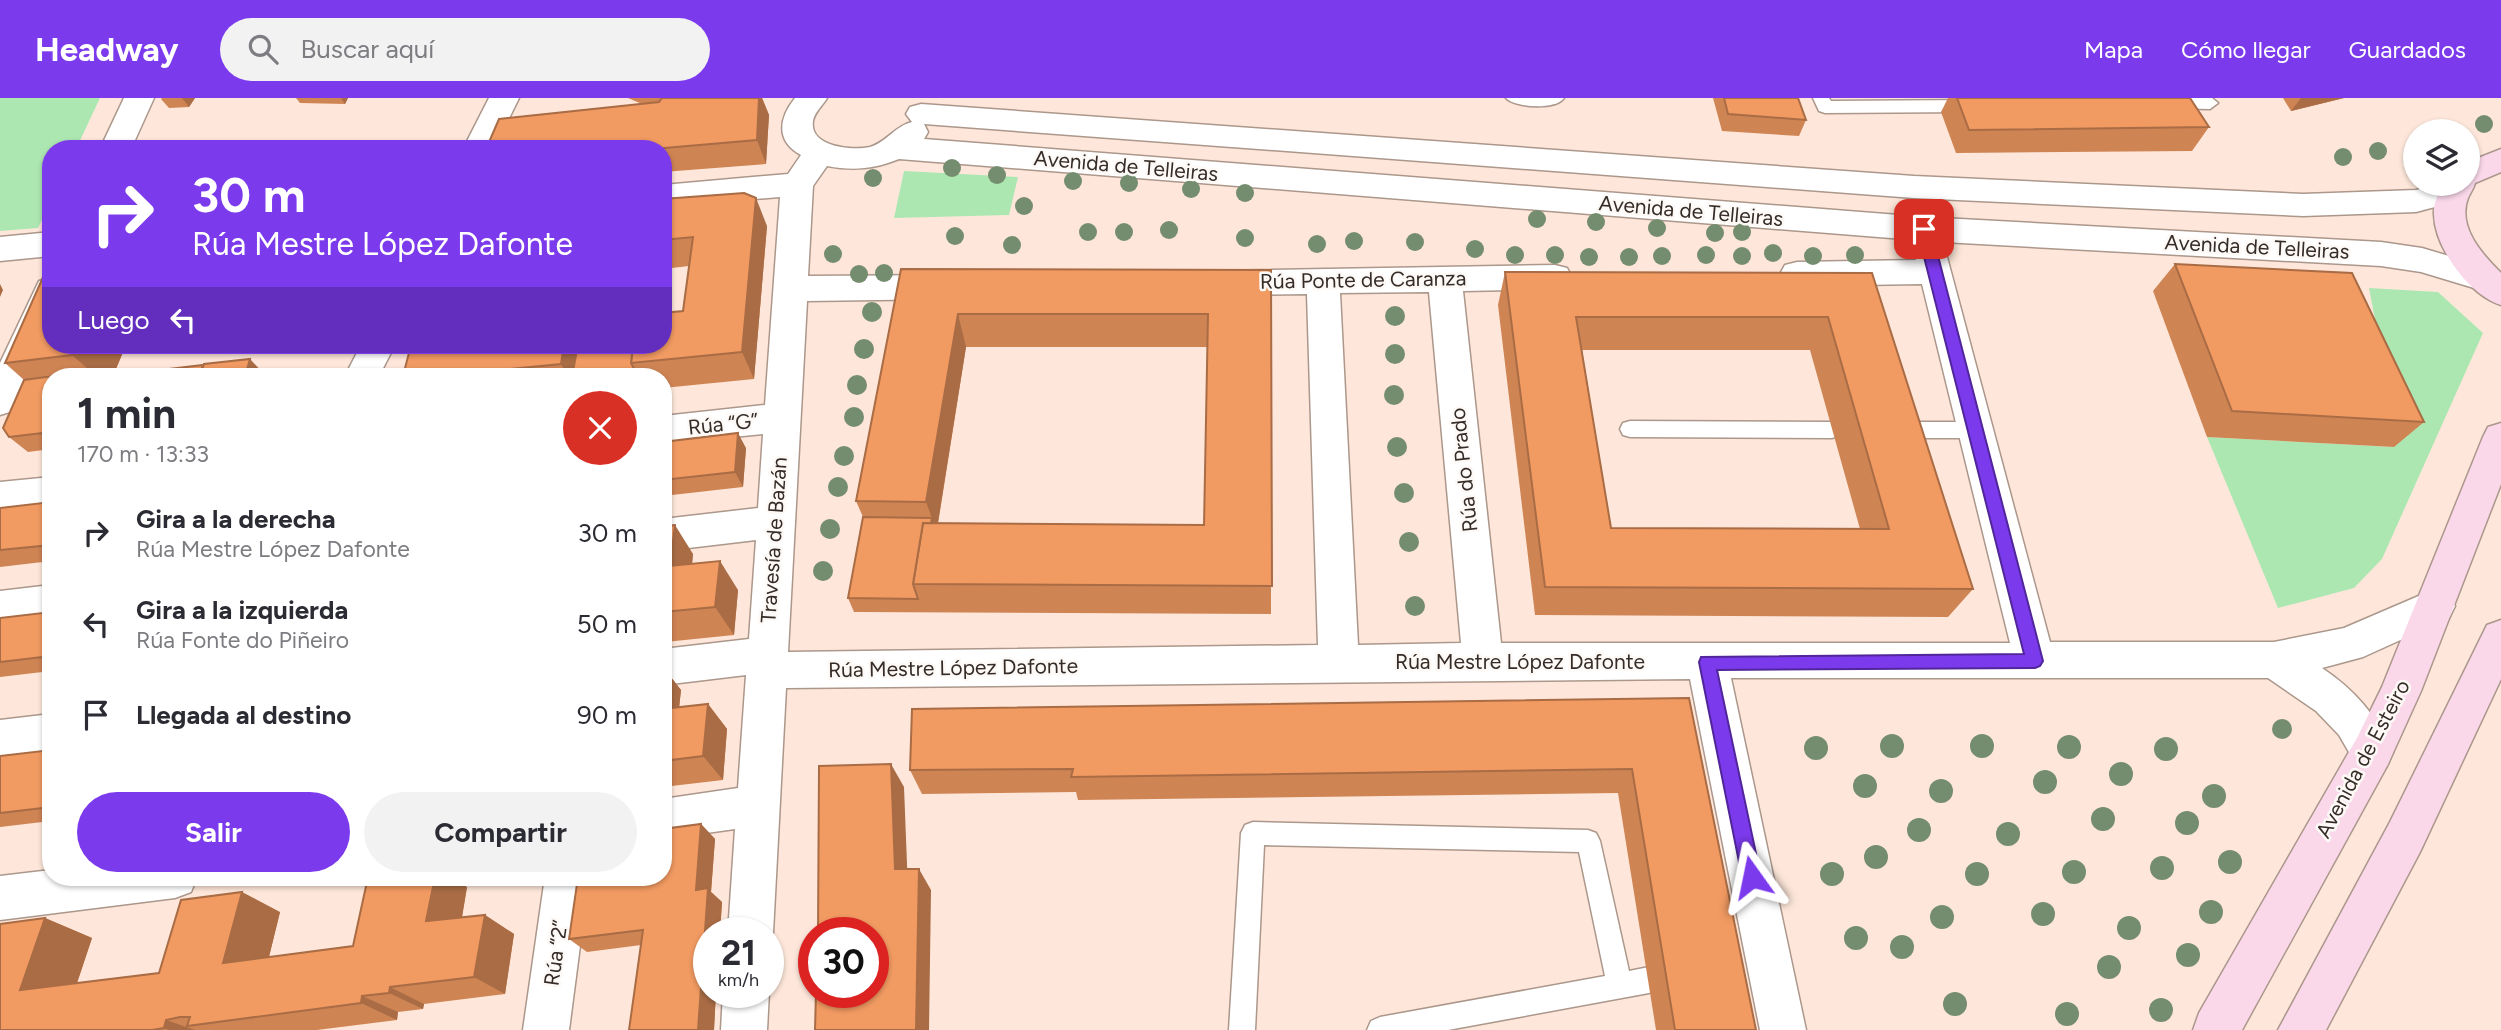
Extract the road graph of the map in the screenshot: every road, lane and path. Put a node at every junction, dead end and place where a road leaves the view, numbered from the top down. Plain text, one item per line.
1 (139, 98) edge
2 (504, 98) edge
3 (1514, 98) edge
4 (1556, 98) edge
5 (1821, 98) edge
6 (807, 99) edge
7 (2210, 103) dead end
8 (2155, 104) edge
9 (1990, 105) edge
10 (918, 106) edge
11 (119, 140) edge
12 (483, 140) edge
13 (896, 148) junction
14 (819, 154) junction
15 (2501, 160) edge
16 (2480, 172) edge
17 (797, 184) junction
18 (672, 195) edge
19 (2428, 196) edge
20 (2456, 196) edge
21 (1924, 229) junction
22 (42, 245) edge
23 (0, 249) edge
24 (1935, 272) junction
25 (1772, 274) edge
26 (1581, 277) edge
27 (1444, 279) junction
28 (1323, 281) junction
29 (1186, 283) edge
30 (2493, 285) edge
31 (981, 286) edge
32 (790, 289) junction
33 (42, 310) edge
34 (0, 401) edge
35 (782, 418) junction
36 (672, 429) edge
37 (1630, 429) dead end
38 (1832, 430) dead end
39 (1892, 430) edge
40 (1976, 430) junction
41 (2501, 437) edge
42 (42, 493) edge
43 (0, 497) edge
44 (776, 522) junction
45 (672, 534) edge
46 (42, 603) edge
47 (2435, 606) junction
48 (0, 608) edge
49 (2501, 637) edge
50 (1483, 660) junction
51 (2274, 660) junction
52 (2035, 661) junction
53 (1707, 662) junction
54 (767, 663) junction
55 (1339, 663) junction
56 (672, 667) edge
57 (42, 734) edge
58 (0, 738) edge
59 (2371, 752) junction
60 (757, 806) junction
61 (672, 818) edge
62 (96, 886) edge
63 (566, 886) edge
64 (0, 898) edge
65 (751, 917) edge
66 (1649, 980) dead end
67 (1620, 985) junction
68 (745, 1008) edge
69 (546, 1030) edge
70 (744, 1030) edge
71 (1242, 1030) edge
72 (1380, 1030) edge
73 (1783, 1030) edge
74 (2216, 1030) edge
75 (2301, 1030) edge

1 - 11 street
2 - 12 street
3 - 4 lane
5 - 9 lane
6 - 14 street
7 - 8 lane
10 - 13 street
10 - 19 street, Avenida de Telleiras
13 - 14 street
13 - 21 street, Avenida de Telleiras
14 - 17 street
15 - 16 main road
17 - 18 street
17 - 32 street, Travesía de Bazán
20 - 30 main road
21 - 24 street
21 - 30 street, Avenida de Telleiras
22 - 23 street
24 - 25 street
24 - 40 street
26 - 27 street, Rúa Ponte de Caranza
27 - 28 street, Rúa Ponte de Caranza
27 - 50 street, Rúa do Prado
28 - 29 street, Rúa Ponte de Caranza
28 - 55 street
31 - 32 street
32 - 35 street, Travesía de Bazán
33 - 34 street
35 - 36 street, Rúa “G”
35 - 44 street, Travesía de Bazán
37 - 38 lane
39 - 40 lane
40 - 52 street
41 - 47 main road, Avenida de Esteiro
42 - 43 street
44 - 45 street
44 - 54 street, Travesía de Bazán
46 - 48 street
47 - 51 street, Rúa Mestre López Dafonte
47 - 59 main road, Avenida de Esteiro
49 - 75 main road
50 - 53 street, Rúa Mestre López Dafonte
50 - 55 street, Rúa Mestre López Dafonte
51 - 52 street, Rúa Mestre López Dafonte
51 - 59 street
52 - 53 street, Rúa Mestre López Dafonte
53 - 73 street
54 - 55 street, Rúa Mestre López Dafonte
54 - 56 street, Rúa Mestre López Dafonte
54 - 60 street, Travesía de Bazán
57 - 58 street
59 - 74 main road, Avenida de Esteiro
60 - 61 street
60 - 65 street, Travesía de Bazán
62 - 64 street
63 - 69 street, Rúa “2”
66 - 67 lane
67 - 71 lane
67 - 72 lane
68 - 70 street

